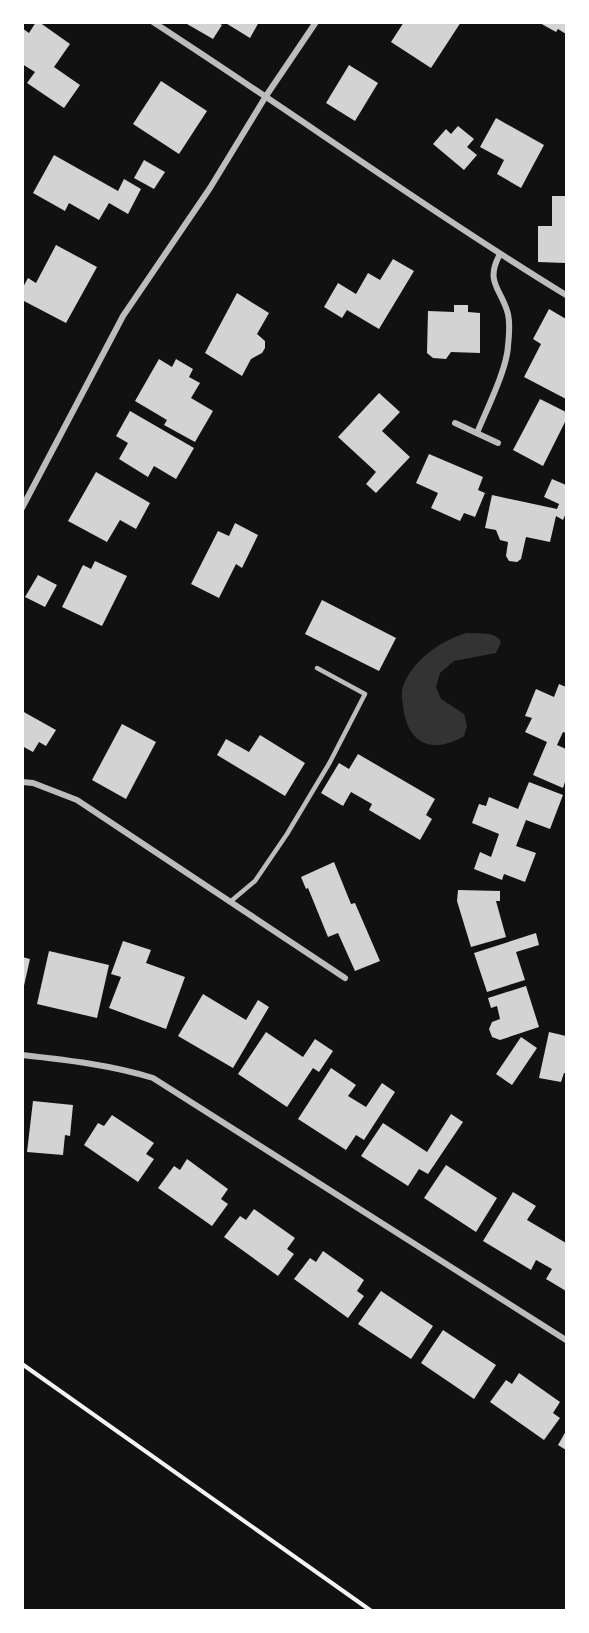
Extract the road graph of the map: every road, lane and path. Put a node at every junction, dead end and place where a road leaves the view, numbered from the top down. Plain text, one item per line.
1 (153, 22) edge
2 (316, 22) edge
3 (266, 96) junction
4 (500, 254) junction
5 (567, 295) edge
6 (455, 423) dead end
7 (477, 433) junction
8 (498, 443) dead end
9 (22, 508) edge
10 (317, 668) dead end
11 (22, 782) edge
12 (230, 902) junction
13 (345, 978) dead end
14 (22, 1055) edge
15 (567, 1340) edge
16 (22, 1364) edge
17 (370, 1611) edge

1 - 3 street
2 - 3 street
3 - 4 street
3 - 9 street
4 - 5 street
4 - 7 street
6 - 7 street
7 - 8 street
10 - 12 lane
11 - 12 street
12 - 13 street
14 - 15 street
16 - 17 path

